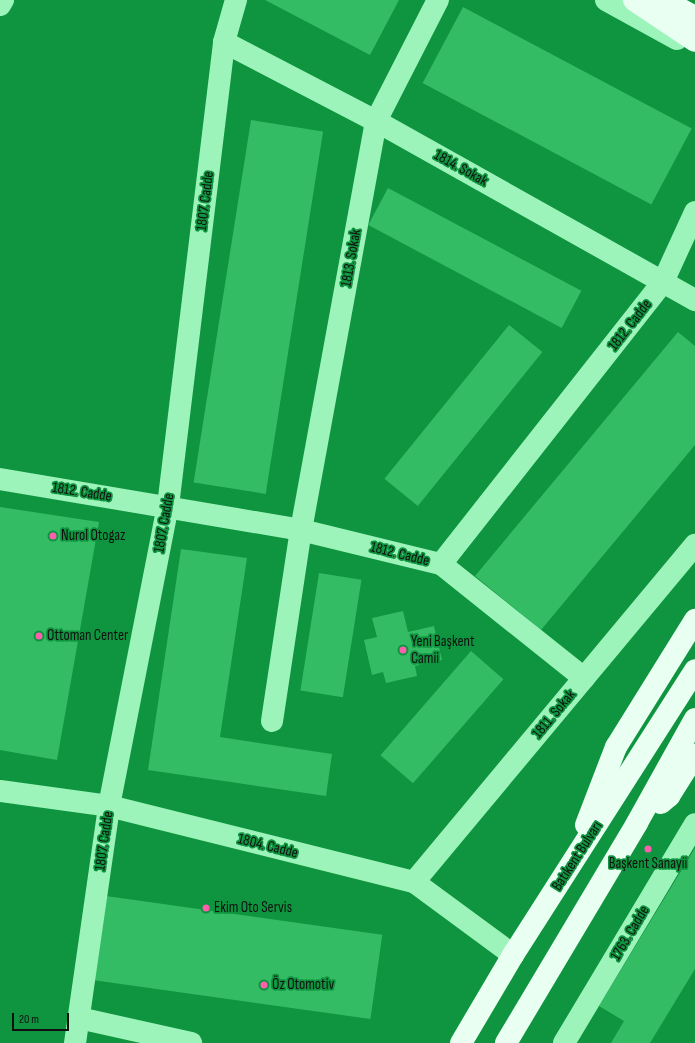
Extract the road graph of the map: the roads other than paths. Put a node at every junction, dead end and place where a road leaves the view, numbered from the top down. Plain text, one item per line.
1 (3, 0) edge
2 (236, 0) edge
3 (438, 0) edge
4 (606, 0) edge
5 (634, 0) edge
6 (664, 0) edge
7 (0, 5) edge
8 (690, 14) edge
9 (695, 41) edge
10 (224, 42) junction
11 (695, 49) edge
12 (376, 121) junction
13 (695, 212) edge
14 (663, 282) junction
15 (695, 300) edge
16 (0, 479) edge
17 (168, 506) junction
18 (301, 530) junction
19 (695, 545) edge
20 (441, 564) junction
21 (695, 620) edge
22 (695, 670) edge
23 (584, 678) junction
24 (695, 719) edge
25 (272, 721) dead end
26 (695, 755) edge
27 (0, 791) edge
28 (110, 806) junction
29 (637, 823) junction
30 (695, 824) edge
31 (571, 866) junction
32 (414, 882) junction
33 (513, 955) junction
34 (79, 1018) junction
35 (75, 1043) edge
36 (191, 1043) edge
37 (461, 1043) edge
38 (506, 1043) edge
39 (564, 1043) edge

1 - 7 street
2 - 10 street, 1807. Cadde
3 - 12 street, 1813. Sokak
4 - 11 street
5 - 9 main road
6 - 8 main road
10 - 12 street, 1814. Sokak
10 - 17 street, 1807. Cadde
12 - 14 street, 1814. Sokak
12 - 18 street, 1813. Sokak
13 - 14 street, 1812. Cadde
14 - 15 street, 1814. Sokak
14 - 20 street, 1812. Cadde
16 - 17 street, 1812. Cadde
17 - 18 street, 1812. Cadde
17 - 28 street, 1807. Cadde
18 - 20 street, 1812. Cadde
18 - 25 street, 1813. Sokak
19 - 23 street, 1811. Sokak
20 - 23 street
21 - 31 main road
22 - 31 main road, Batıkent Bulvarı
23 - 32 street, 1811. Sokak
24 - 29 main road
26 - 29 main road
27 - 28 street, 1804. Cadde
28 - 32 street, 1804. Cadde
28 - 34 street, 1807. Cadde
29 - 38 main road
30 - 39 street, 1763. Cadde
31 - 33 main road, Batıkent Bulvarı
32 - 33 street, 1804. Cadde
33 - 37 main road, Batıkent Bulvarı
34 - 35 street, 1807. Cadde
34 - 36 street

